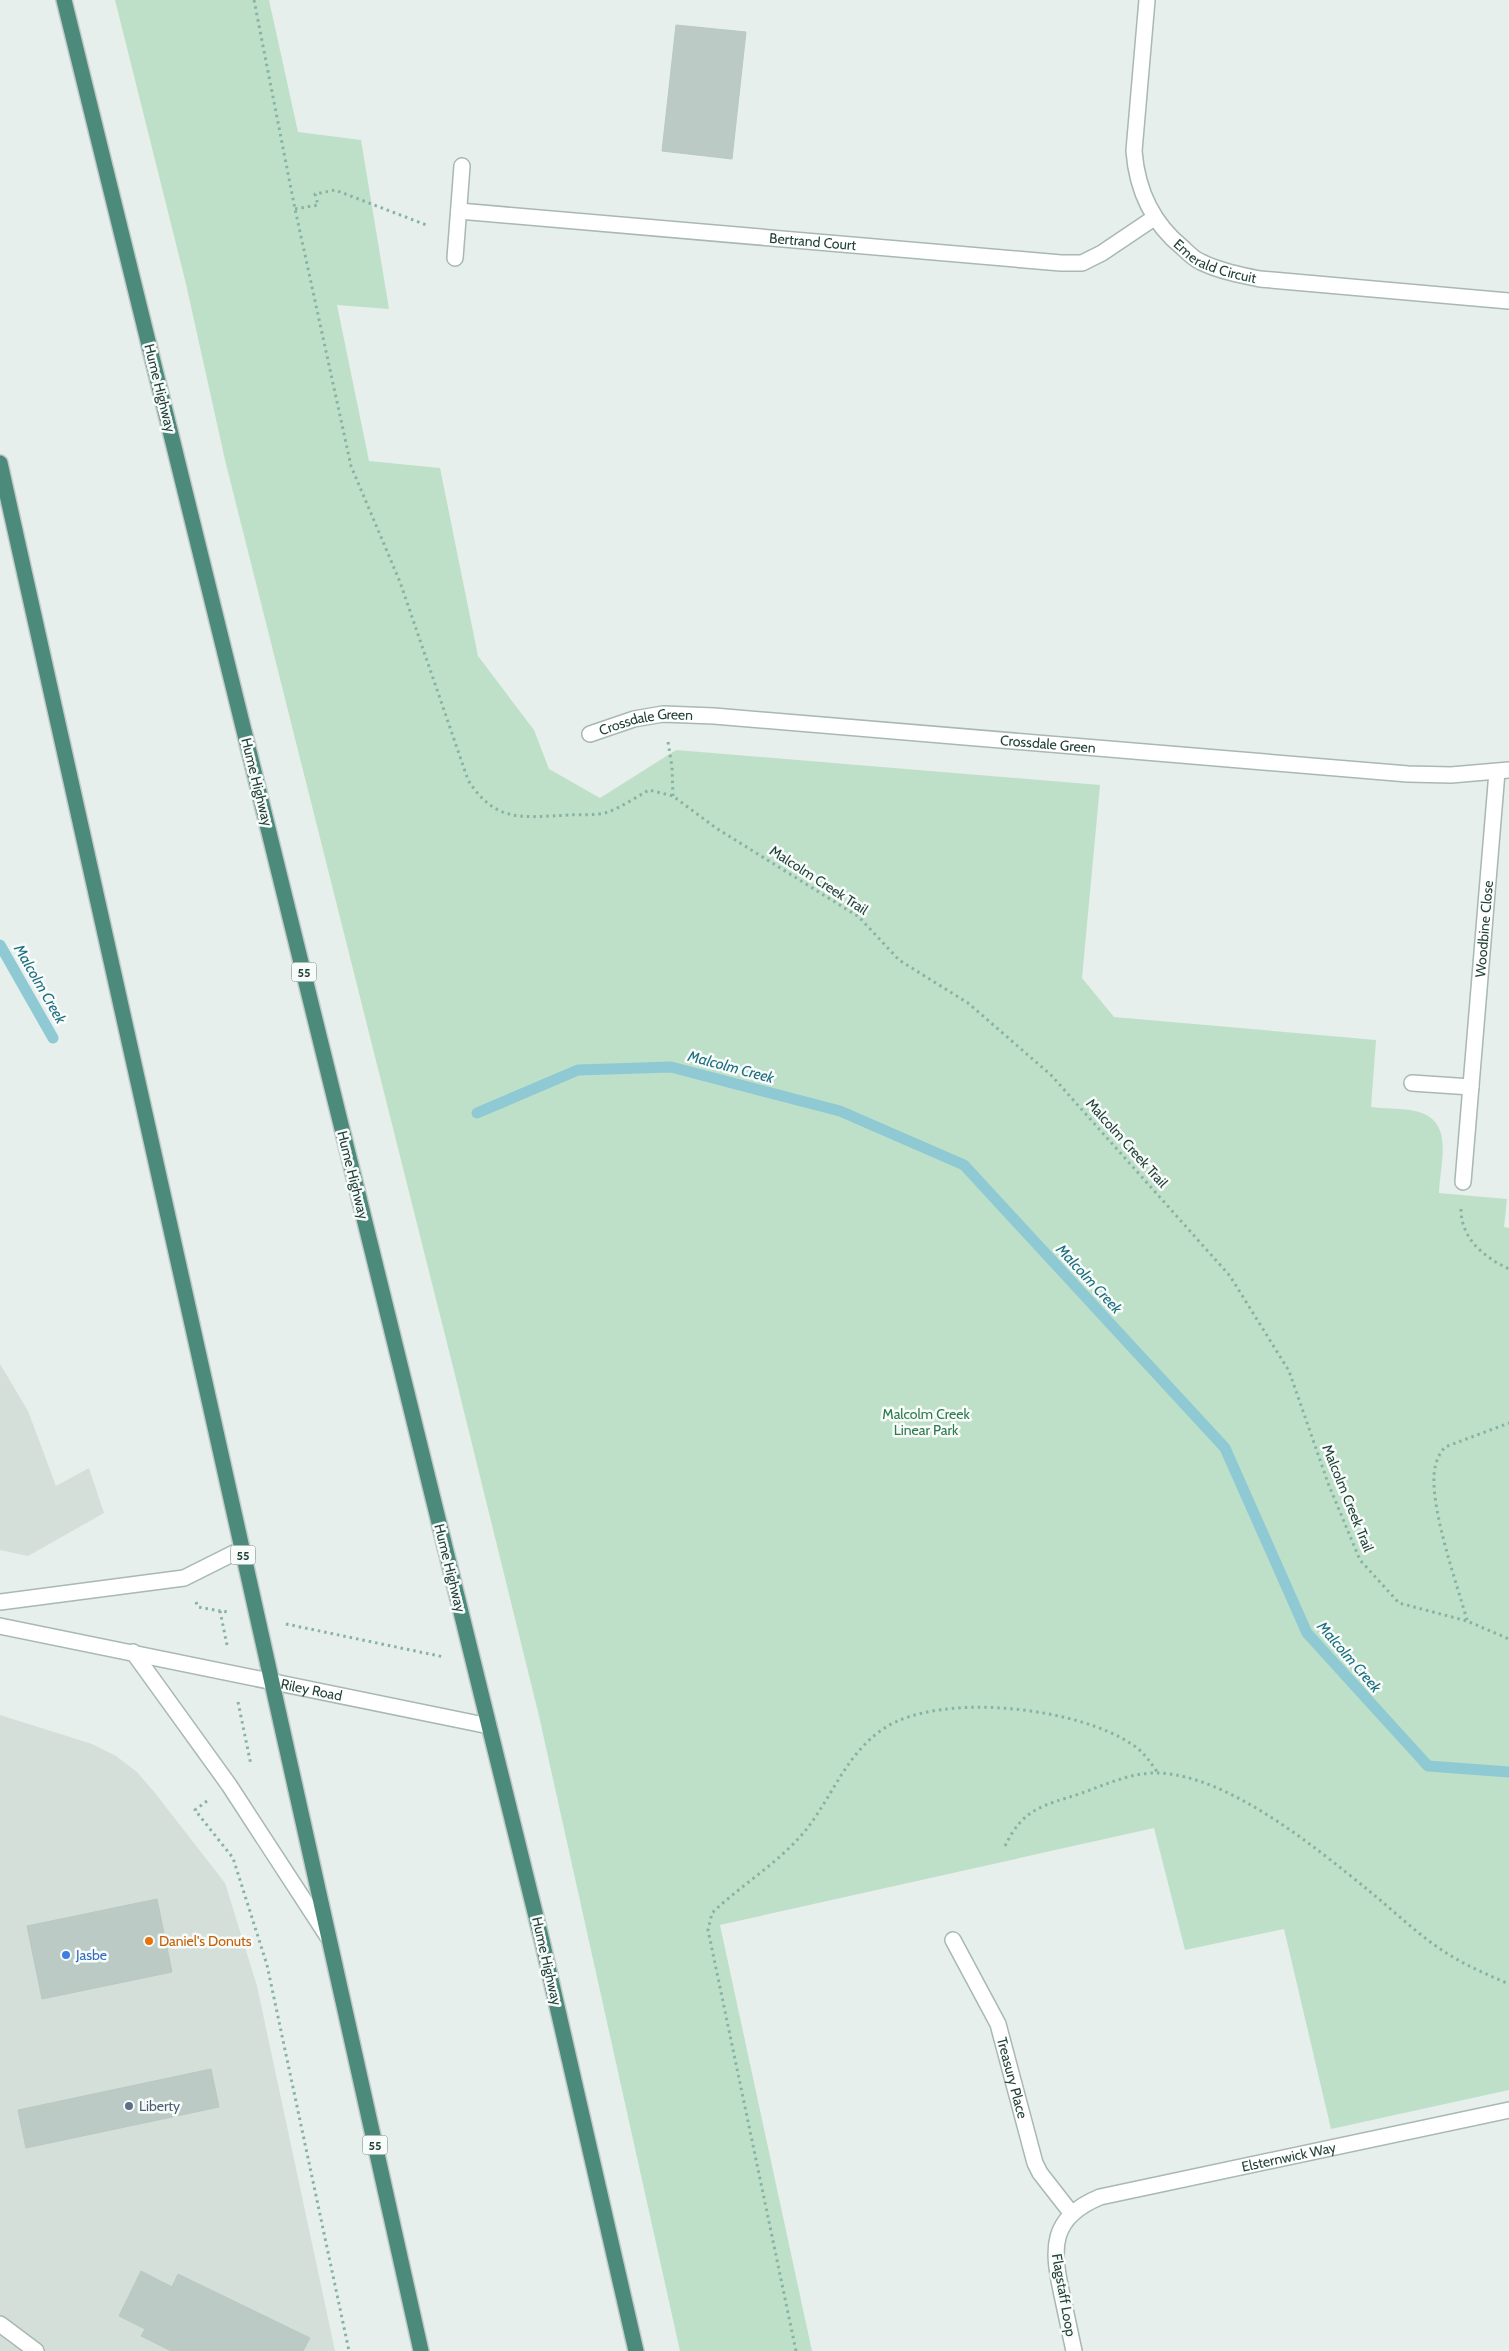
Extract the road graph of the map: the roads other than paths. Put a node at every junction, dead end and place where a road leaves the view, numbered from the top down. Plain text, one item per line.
1 (64, 0) edge
2 (1148, 0) edge
3 (462, 166) dead end
4 (459, 211) junction
5 (1154, 218) junction
6 (455, 258) dead end
7 (1509, 300) edge
8 (0, 463) edge
9 (590, 734) dead end
10 (1503, 771) edge
11 (1412, 1083) dead end
12 (1471, 1088) junction
13 (1462, 1182) road end
14 (242, 1548) junction
15 (0, 1602) edge
16 (0, 1626) edge
17 (133, 1652) junction
18 (271, 1681) junction
19 (489, 1726) junction
20 (329, 1939) junction
21 (953, 1940) dead end
22 (1509, 2110) edge
23 (1072, 2214) junction
24 (0, 2324) edge
25 (36, 2351) edge
26 (421, 2351) edge
27 (636, 2351) edge
28 (1074, 2351) edge

1 - 19 highway, Hume Highway / 55
2 - 5 street, Emerald Circuit
3 - 4 street
4 - 5 street, Bertrand Court
4 - 6 street
5 - 7 street, Emerald Circuit
8 - 14 highway, 55
9 - 10 street, Crossdale Green
10 - 12 street, Woodbine Close
11 - 12 street
12 - 13 street, Woodbine Close
14 - 15 street
14 - 18 highway, 55
16 - 17 street, Riley Road
17 - 18 street, Riley Road
17 - 20 street
18 - 19 street, Riley Road
18 - 20 highway, 55
19 - 27 highway, Hume Highway / 55
20 - 26 highway, 55
21 - 23 street, Treasury Place
22 - 23 street, Elsternwick Way
23 - 28 street, Flagstaff Loop
24 - 25 street

